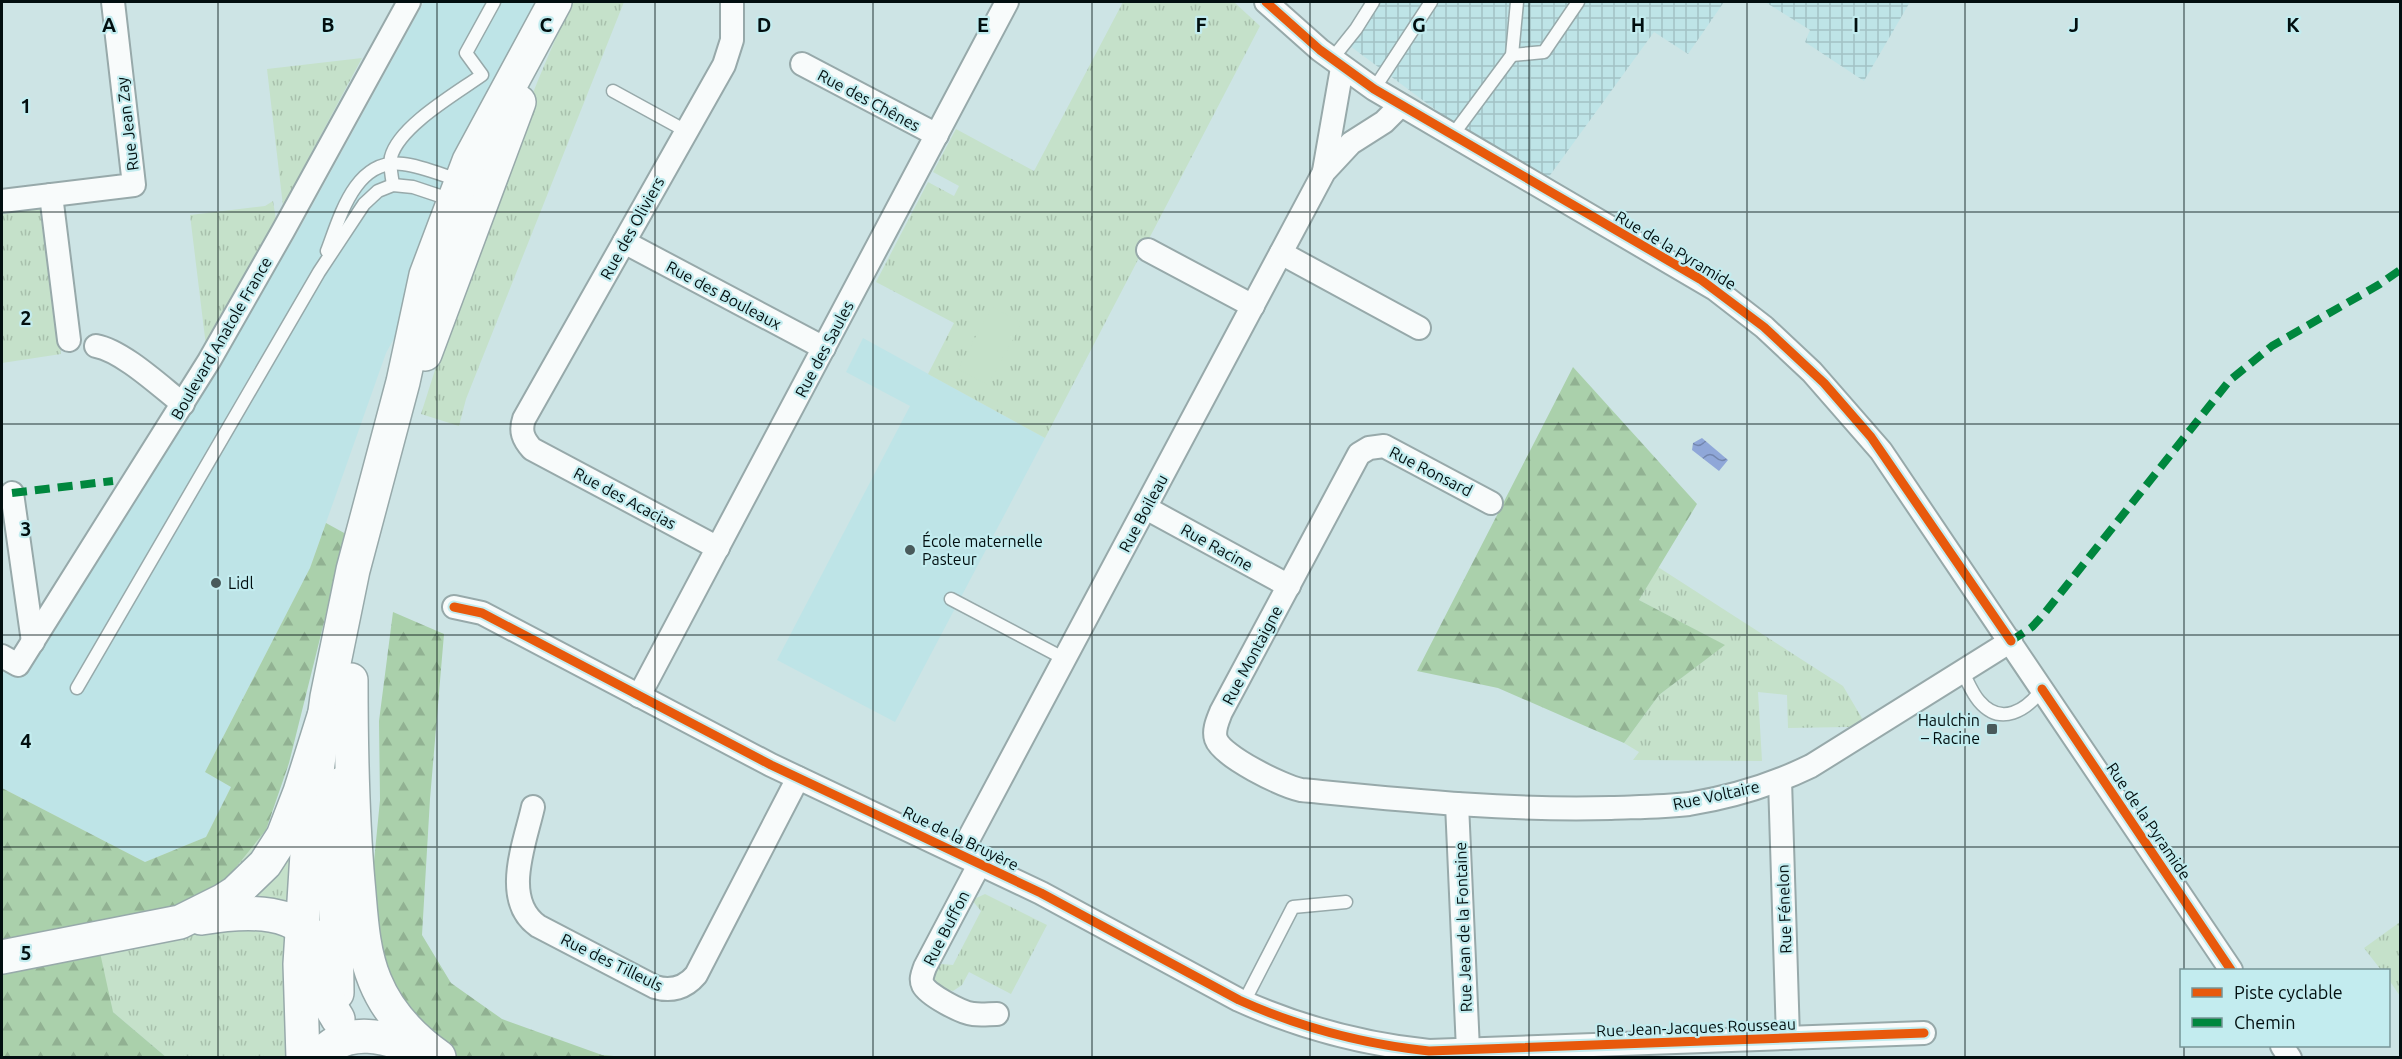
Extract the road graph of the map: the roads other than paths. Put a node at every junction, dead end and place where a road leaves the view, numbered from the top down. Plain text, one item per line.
1 (113, 2) edge
2 (409, 2) edge
3 (494, 2) edge
4 (732, 2) edge
5 (1007, 2) edge
6 (1266, 2) edge
7 (1373, 2) edge
8 (1431, 2) edge
9 (1517, 2) edge
10 (1578, 2) edge
11 (551, 9) edge
12 (1512, 55) junction
13 (802, 64) dead end
14 (1337, 64) junction
15 (1374, 89) junction
16 (613, 91) dead end
17 (1400, 106) junction
18 (686, 131) junction
19 (937, 135) junction
20 (1452, 136) junction
21 (390, 164) junction
22 (1324, 172) junction
23 (393, 185) junction
24 (51, 195) junction
25 (469, 195) junction
26 (2, 201) edge
27 (624, 242) junction
28 (1148, 250) dead end
29 (1281, 253) junction
30 (319, 272) junction
31 (1253, 306) junction
32 (1419, 328) dead end
33 (69, 340) dead end
34 (96, 346) dead end
35 (824, 348) junction
36 (183, 404) junction
37 (1369, 448) joint
38 (532, 449) joint
39 (12, 493) dead end
40 (1491, 502) dead end
41 (1146, 508) junction
42 (718, 548) junction
43 (1289, 585) junction
44 (951, 599) dead end
45 (454, 607) dead end
46 (2011, 641) junction
47 (33, 642) junction
48 (1065, 659) junction
49 (10, 661) edge
50 (1963, 673) junction
51 (351, 680) junction
52 (77, 688) dead end
53 (2042, 689) junction
54 (639, 696) junction
55 (324, 716) junction
56 (798, 778) junction
57 (1780, 780) junction
58 (1346, 795) joint
59 (1457, 804) junction
60 (533, 807) dead end
61 (970, 858) junction
62 (1346, 902) dead end
63 (180, 922) junction
64 (302, 927) junction
65 (2, 957) edge
66 (2231, 969) edge
67 (1244, 1002) junction
68 (997, 1014) dead end
69 (1924, 1033) dead end
70 (1788, 1038) junction
71 (334, 1044) edge
72 (1468, 1050) junction
73 (440, 1057) edge
74 (303, 1058) edge

1 - 24 street, Rue Jean Zay
2 - 36 street, Boulevard Anatole France
3 - 21 lane
4 - 18 street, Rue des Oliviers
5 - 19 street, Rue des Saules
6 - 14 street, Rue de la Pyramide
7 - 14 lane
8 - 15 lane
9 - 12 lane
10 - 12 lane
11 - 25 main road
12 - 20 lane
13 - 19 street, Rue des Chênes
14 - 15 street, Rue de la Pyramide
14 - 22 street, Rue Boileau
15 - 17 street, Rue de la Pyramide
16 - 18 lane
17 - 20 street, Rue de la Pyramide
17 - 22 street, Rue Boileau
18 - 27 street, Rue des Oliviers
19 - 35 street, Rue des Saules
20 - 46 street, Rue de la Pyramide
21 - 23 lane
21 - 25 lane
21 - 30 lane
22 - 29 street, Rue Boileau
23 - 25 lane
23 - 30 lane
24 - 26 street, Rue Jean Zay
24 - 33 street
25 - 51 main road
25 - 55 main road
27 - 35 street, Rue des Bouleaux
27 - 38 street, Rue des Oliviers
28 - 31 street
29 - 31 street, Rue Boileau
29 - 32 street
30 - 52 lane
31 - 41 street, Rue Boileau
34 - 36 street
35 - 42 street, Rue des Saules
36 - 47 street, Boulevard Anatole France
37 - 40 street, Rue Ronsard
37 - 43 street, Rue Montaigne
38 - 42 street, Rue des Acacias
39 - 47 street
41 - 43 street, Rue Racine
41 - 48 street, Rue Boileau
42 - 54 street, Rue des Saules
43 - 58 street, Rue Montaigne
44 - 48 lane
45 - 54 street, Rue de la Bruyère
46 - 50 street, Rue Voltaire
46 - 53 street, Rue de la Pyramide
47 - 49 street, Boulevard Anatole France
48 - 61 street, Rue Boileau
50 - 53 lane
50 - 57 street, Rue Voltaire
51 - 71 main road
51 - 73 main road
53 - 66 street, Rue de la Pyramide
54 - 56 street, Rue de la Bruyère
55 - 63 main road
55 - 64 main road
56 - 60 street, Rue des Tilleuls
56 - 61 street, Rue de la Bruyère
57 - 59 street, Rue Voltaire
57 - 70 street, Rue Fénelon
58 - 59 street, Rue Voltaire
59 - 72 street, Rue Jean de la Fontaine
61 - 67 street, Rue de la Bruyère
61 - 68 street, Rue Buffon
62 - 67 lane
63 - 64 main road
63 - 65 main road
64 - 71 main road
64 - 74 main road
67 - 72 street, Rue de la Bruyère
69 - 70 street, Rue Jean-Jacques Rousseau
70 - 72 street, Rue Jean-Jacques Rousseau
71 - 73 main road

